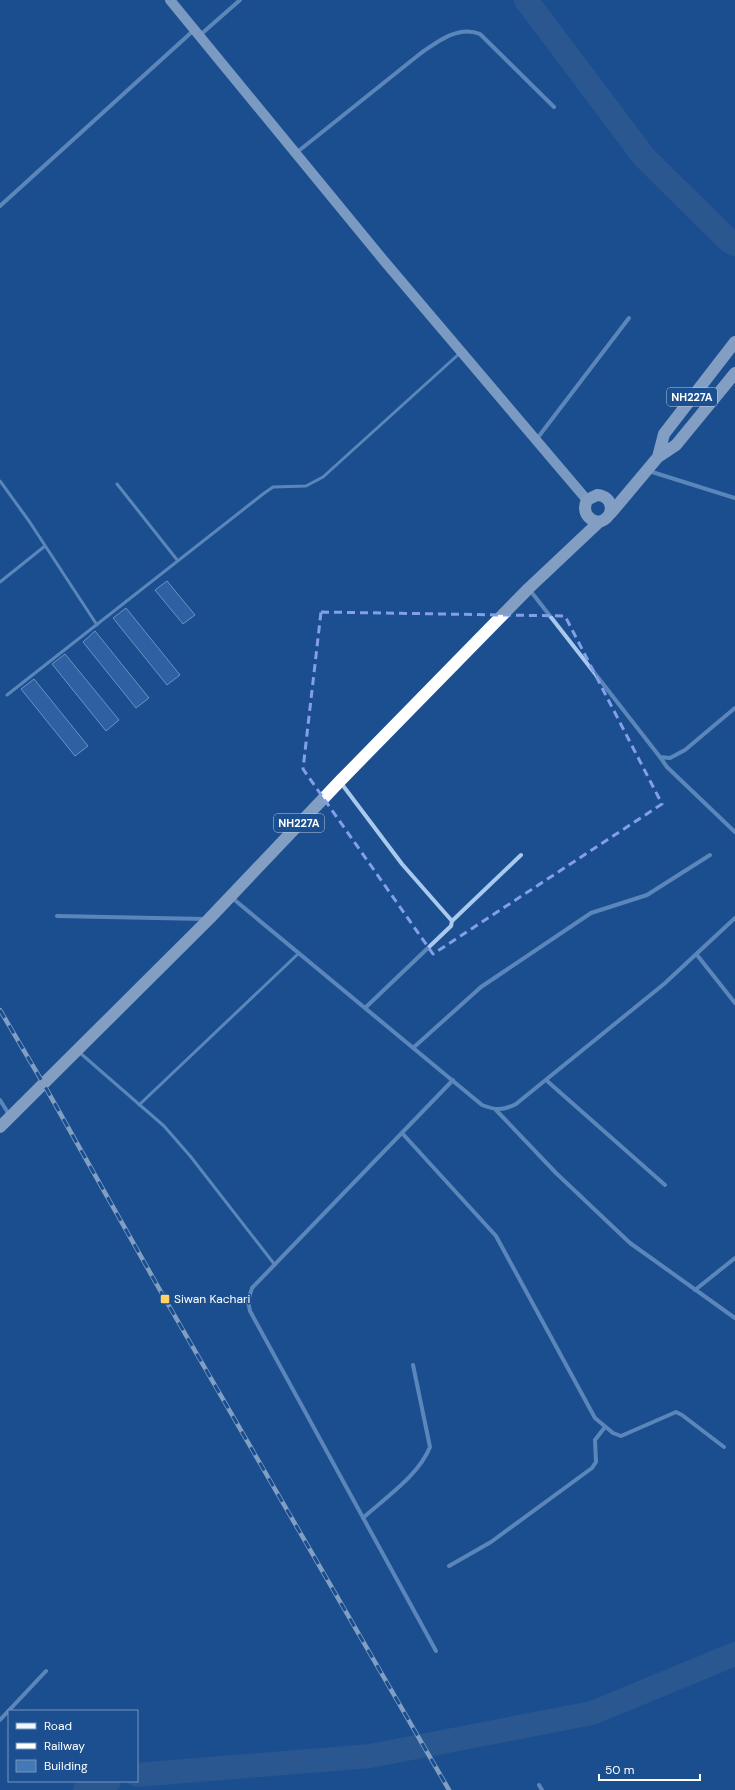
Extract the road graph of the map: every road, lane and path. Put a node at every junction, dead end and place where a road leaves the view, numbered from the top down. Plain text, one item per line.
1 (170, 0) edge
2 (240, 0) edge
3 (196, 34) junction
4 (554, 107) dead end
5 (296, 153) junction
6 (0, 206) edge
7 (629, 318) dead end
8 (735, 342) edge
9 (461, 352) junction
10 (735, 373) edge
11 (536, 440) junction
12 (658, 457) junction
13 (647, 471) junction
14 (0, 481) edge
15 (117, 484) dead end
16 (735, 498) edge
17 (588, 500) junction
18 (611, 513) junction
19 (599, 522) junction
20 (45, 546) junction
21 (178, 561) junction
22 (0, 582) edge
23 (529, 588) junction
24 (97, 625) junction
25 (7, 695) dead end
26 (735, 708) edge
27 (660, 757) junction
28 (340, 781) junction
29 (735, 832) edge
30 (710, 855) dead end
31 (521, 856) dead end
32 (230, 897) junction
33 (57, 916) dead end
34 (735, 918) edge
35 (209, 919) junction
36 (452, 921) junction
37 (299, 953) junction
38 (697, 955) junction
39 (735, 1003) edge
40 (366, 1008) junction
41 (413, 1048) junction
42 (76, 1049) junction
43 (453, 1080) junction
44 (546, 1080) junction
45 (0, 1100) edge
46 (139, 1104) junction
47 (496, 1110) junction
48 (10, 1116) junction
49 (0, 1127) edge
50 (402, 1133) junction
51 (665, 1186) dead end
52 (735, 1258) edge
53 (275, 1265) junction
54 (695, 1290) junction
55 (735, 1318) edge
56 (413, 1365) dead end
57 (605, 1427) junction
58 (724, 1447) dead end
59 (363, 1518) junction
60 (449, 1566) dead end
61 (436, 1651) dead end
62 (46, 1671) dead end
63 (9, 1710) edge
64 (8, 1711) edge
65 (0, 1720) edge
66 (539, 1785) dead end
67 (542, 1790) edge

1 - 3 main road
2 - 3 street
3 - 5 main road
3 - 6 street
4 - 5 street
5 - 9 main road
7 - 11 street
8 - 12 highway, NH227A
9 - 11 main road
9 - 21 lane
10 - 12 highway, NH227A
11 - 17 main road
12 - 13 highway, NH227A
13 - 16 street
13 - 18 highway, NH227A
14 - 20 lane
15 - 21 lane
17 - 18 highway
17 - 19 highway
18 - 19 highway, NH227A
19 - 23 highway, NH227A
20 - 22 lane
20 - 24 lane
21 - 24 lane
23 - 27 street
23 - 28 highway, NH227A
24 - 25 lane
26 - 27 street
27 - 29 street
28 - 32 highway, NH227A
28 - 36 street
30 - 41 street
31 - 36 street
32 - 35 highway, NH227A
32 - 37 street
33 - 35 street
34 - 38 street
35 - 42 highway, NH227A
36 - 40 street
37 - 40 street
37 - 46 lane
38 - 39 street
38 - 44 street
40 - 41 street
41 - 43 street
42 - 46 lane
42 - 48 highway, NH227A
43 - 47 street
43 - 50 street
44 - 47 street
44 - 51 street
45 - 48 street
46 - 53 lane
47 - 54 street
48 - 49 highway, NH227A
50 - 53 street
50 - 57 street
52 - 54 street
53 - 59 street
54 - 55 street
56 - 59 street
57 - 58 street
57 - 60 street
59 - 61 street
62 - 63 street
64 - 65 street
66 - 67 street

